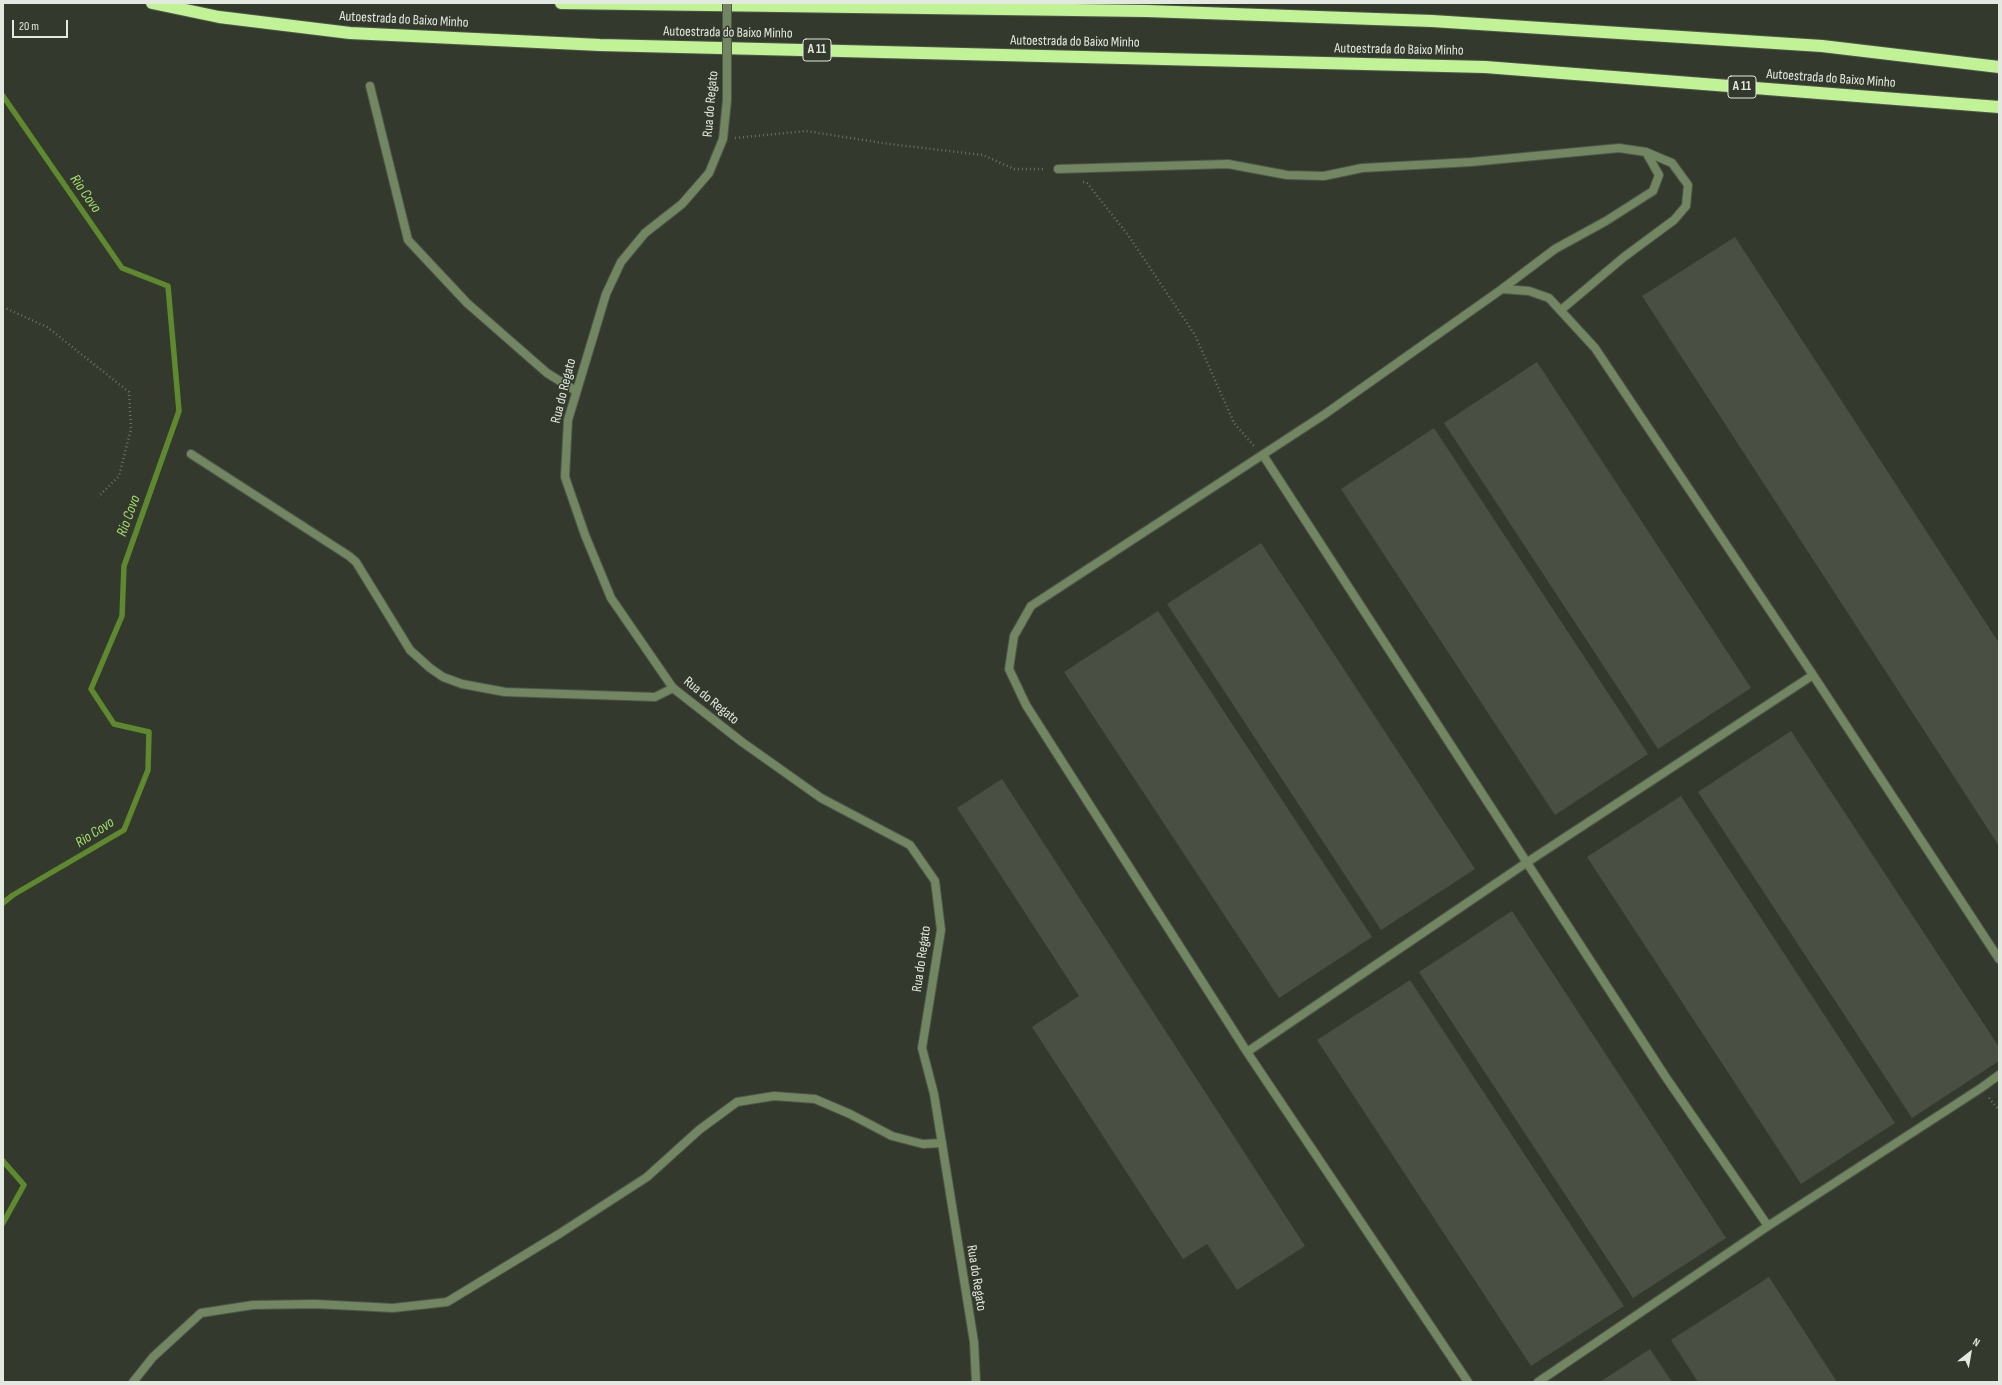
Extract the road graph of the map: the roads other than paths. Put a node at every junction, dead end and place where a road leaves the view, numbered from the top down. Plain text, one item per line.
1 (152, 3) edge
2 (561, 3) edge
3 (727, 3) edge
4 (1999, 67) edge
5 (370, 86) dead end
6 (1999, 107) edge
7 (1646, 152) junction
8 (1058, 169) road end
9 (1502, 289) junction
10 (1561, 310) junction
11 (576, 391) junction
12 (191, 454) dead end
13 (1263, 455) junction
14 (1814, 675) junction
15 (673, 688) junction
16 (1526, 863) junction
17 (1999, 959) edge
18 (1248, 1052) junction
19 (1999, 1074) edge
20 (942, 1143) junction
21 (1768, 1226) junction
22 (133, 1382) edge
23 (976, 1382) edge
24 (1468, 1382) edge
25 (1538, 1382) edge

1 - 6 highway, Autoestrada do Baixo Minho / A 11
2 - 4 highway, Autoestrada do Baixo Minho
3 - 11 street, Rua do Regato, bridge
5 - 11 street
7 - 8 street
7 - 9 street
7 - 10 street
9 - 10 street
9 - 13 street
10 - 14 street
11 - 15 street, Rua do Regato
12 - 15 street
13 - 16 street
13 - 18 street
14 - 16 street
14 - 17 street
15 - 20 street, Rua do Regato
16 - 18 street
16 - 21 street
18 - 24 street
19 - 21 street
20 - 22 street
20 - 23 street, Rua do Regato
21 - 25 street

